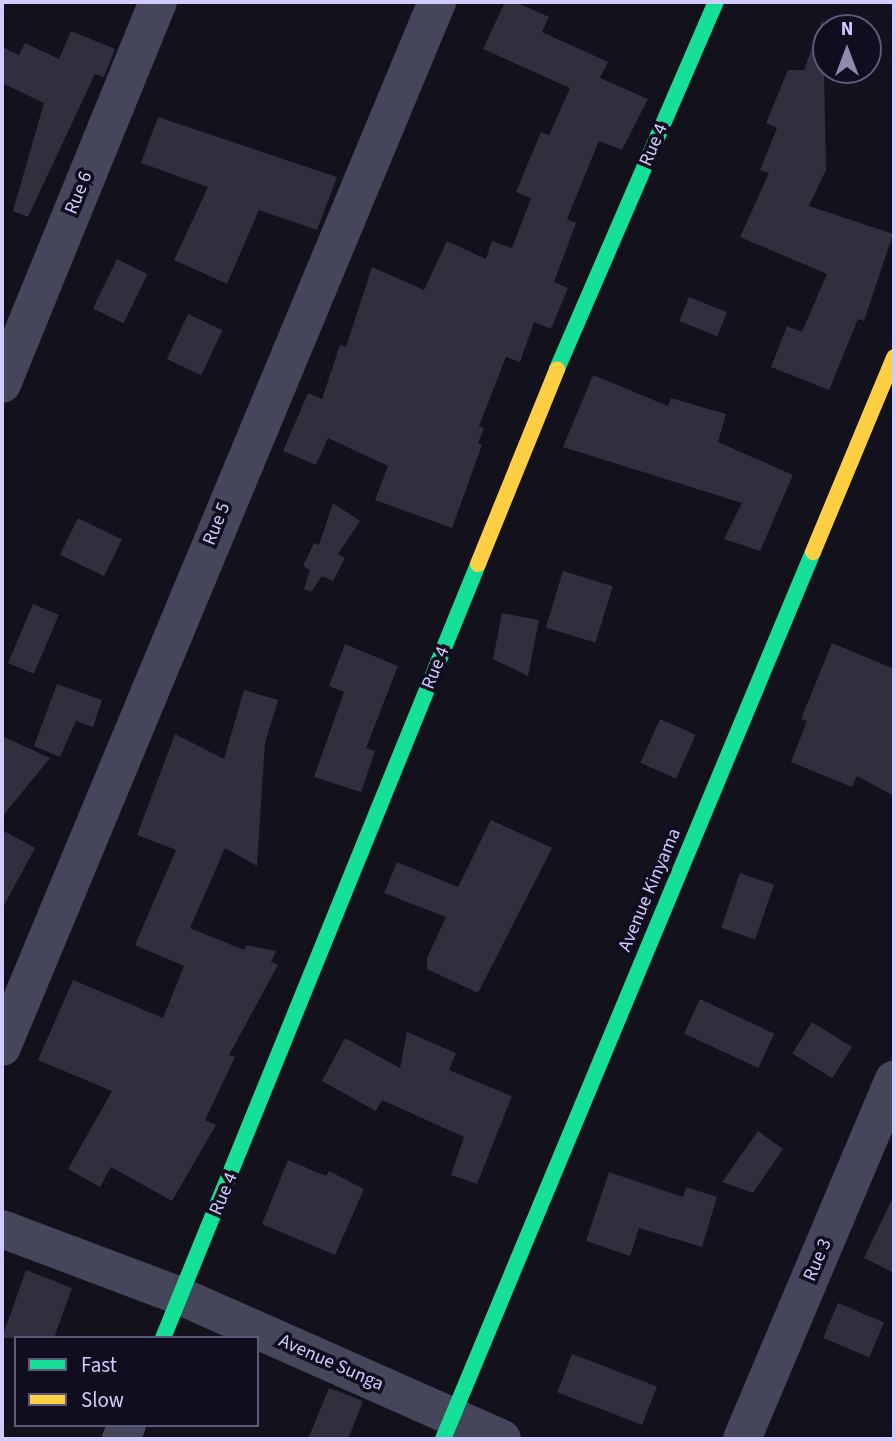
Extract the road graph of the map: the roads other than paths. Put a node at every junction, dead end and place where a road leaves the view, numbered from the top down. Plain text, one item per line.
1 (158, 2) edge
2 (437, 2) edge
3 (716, 2) edge
4 (894, 357) edge
5 (2, 384) edge
6 (2, 1048) edge
7 (894, 1080) edge
8 (2, 1229) edge
9 (180, 1296) junction
10 (164, 1336) edge
11 (448, 1428) edge
12 (502, 1439) edge
13 (743, 1439) edge

1 - 5 street, Rue 6
2 - 6 street, Rue 5
3 - 9 street, Rue 4
4 - 11 street, Avenue Kinyama
7 - 13 street, Rue 3
8 - 9 street, Avenue Sunga
9 - 10 street, Rue 4
9 - 11 street, Avenue Sunga
11 - 12 street, Avenue Sunga

